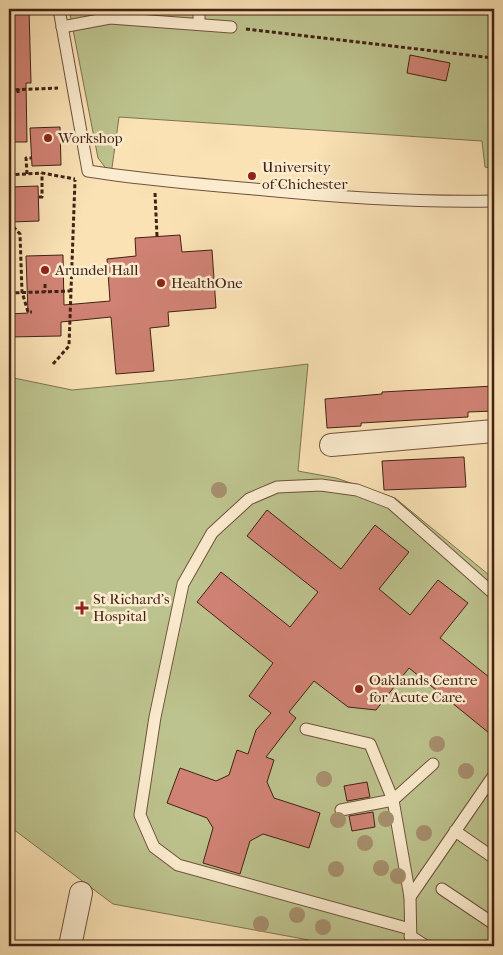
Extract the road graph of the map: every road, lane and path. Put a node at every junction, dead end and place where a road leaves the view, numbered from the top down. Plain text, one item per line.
1 (59, 9) edge
2 (199, 9) edge
3 (199, 24) junction
4 (62, 27) junction
5 (231, 27) joint
6 (494, 58) edge
7 (23, 83) dead end
8 (64, 88) dead end
9 (18, 89) junction
10 (23, 89) junction
11 (9, 90) edge
12 (18, 96) dead end
13 (31, 158) dead end
14 (42, 173) junction
15 (9, 174) edge
16 (27, 174) junction
17 (155, 188) dead end
18 (39, 197) dead end
19 (494, 201) edge
20 (9, 222) edge
21 (157, 236) dead end
22 (45, 284) dead end
23 (70, 291) junction
24 (22, 292) junction
25 (46, 292) junction
26 (9, 293) edge
27 (32, 312) dead end
28 (53, 364) dead end
29 (494, 431) edge
30 (331, 445) dead end
31 (494, 594) edge
32 (306, 729) dead end
33 (433, 764) dead end
34 (494, 775) edge
35 (489, 793) edge
36 (393, 800) junction
37 (341, 810) dead end
38 (456, 831) junction
39 (494, 858) edge
40 (442, 889) dead end
41 (81, 893) dead end
42 (410, 897) junction
43 (494, 924) edge
44 (410, 937) edge
45 (70, 946) edge
46 (426, 946) edge

1 - 4 lane
2 - 3 lane
3 - 4 lane
3 - 5 lane
4 - 19 lane
5 - 6 path
7 - 10 path
8 - 10 path
9 - 10 path
9 - 11 path
9 - 12 path
13 - 16 path
14 - 16 path
14 - 18 path
14 - 23 path
15 - 16 path
17 - 21 path
20 - 24 path
22 - 25 path
23 - 25 path
23 - 28 path
24 - 25 path
24 - 26 path
24 - 27 path
29 - 30 street
31 - 44 lane
32 - 36 lane
33 - 36 lane
34 - 35 lane
35 - 38 lane
36 - 37 lane
36 - 42 lane
38 - 39 lane
38 - 42 lane
40 - 43 lane
41 - 45 street
42 - 44 lane
44 - 46 lane

